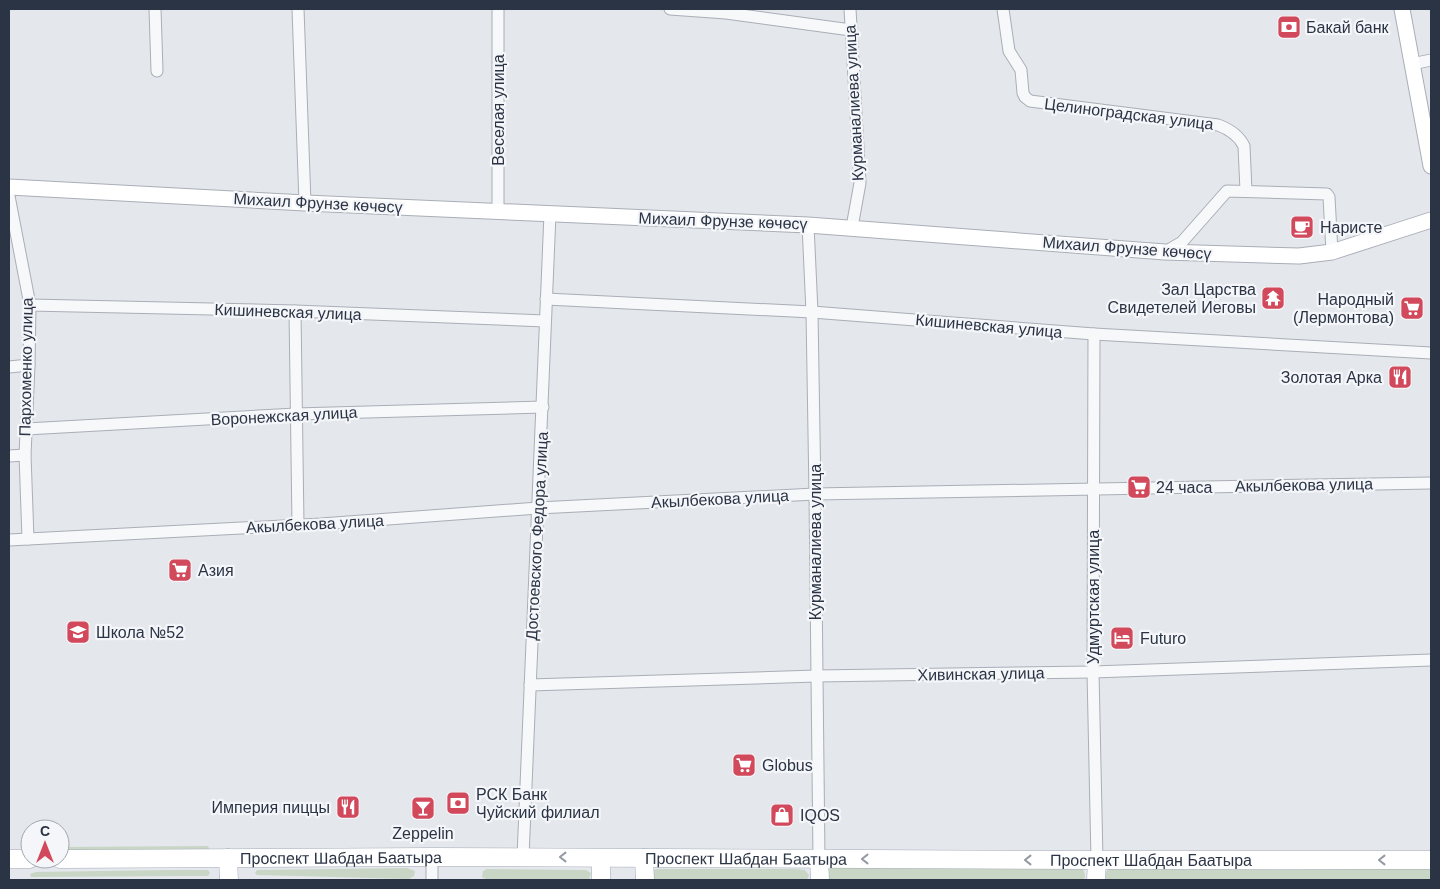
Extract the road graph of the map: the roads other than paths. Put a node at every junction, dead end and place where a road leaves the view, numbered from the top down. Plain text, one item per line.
1 (155, 9) edge
2 (298, 9) edge
3 (498, 9) edge
4 (670, 9) edge
5 (850, 9) edge
6 (1003, 9) edge
7 (1402, 9) edge
8 (851, 30) junction
9 (1431, 60) edge
10 (1412, 64) junction
11 (157, 71) dead end
12 (1431, 166) edge
13 (9, 187) edge
14 (1246, 191) junction
15 (9, 196) edge
16 (306, 203) junction
17 (498, 212) junction
18 (550, 214) junction
19 (1431, 220) edge
20 (808, 225) junction
21 (852, 227) junction
22 (1165, 252) junction
23 (1332, 252) junction
24 (546, 299) junction
25 (30, 305) junction
26 (296, 311) junction
27 (812, 312) junction
28 (546, 321) junction
29 (1094, 334) junction
30 (1431, 353) edge
31 (29, 365) junction
32 (9, 367) edge
33 (543, 407) junction
34 (296, 414) junction
35 (26, 430) junction
36 (25, 455) junction
37 (9, 456) edge
38 (1431, 483) edge
39 (1094, 488) junction
40 (816, 494) junction
41 (538, 508) junction
42 (298, 525) junction
43 (28, 539) junction
44 (9, 540) edge
45 (1431, 660) edge
46 (1093, 672) junction
47 (816, 676) junction
48 (530, 685) junction
49 (432, 857) junction
50 (523, 857) junction
51 (228, 858) junction
52 (601, 858) junction
53 (644, 858) junction
54 (70, 859) edge
55 (819, 859) junction
56 (1097, 860) junction
57 (1431, 860) edge
58 (229, 880) edge
59 (432, 880) edge
60 (601, 880) edge
61 (645, 880) edge
62 (820, 880) edge
63 (1096, 880) edge

1 - 11 street
2 - 16 street
3 - 17 street, Веселая улица
4 - 8 street
5 - 8 street, Курманалиева улица
6 - 14 street, Целиноградская улица
7 - 10 main road
8 - 21 street, Курманалиева улица
9 - 10 street
10 - 12 main road
13 - 16 main road, Михаил Фрунзе көчөсү
14 - 22 street
14 - 23 street
15 - 25 street, Пархоменко улица
16 - 17 main road, Михаил Фрунзе көчөсү
17 - 18 main road, Михаил Фрунзе көчөсү
18 - 20 main road, Михаил Фрунзе көчөсү
18 - 24 street, Достоевского Федора улица
19 - 23 main road, Михаил Фрунзе көчөсү
20 - 21 main road, Михаил Фрунзе көчөсү
20 - 27 street, Курманалиева улица
21 - 22 main road, Михаил Фрунзе көчөсү
22 - 23 main road, Михаил Фрунзе көчөсү
24 - 27 street, Кишиневская улица
24 - 28 street, Достоевского Федора улица
25 - 26 street, Кишиневская улица
25 - 31 street, Пархоменко улица
26 - 28 street, Кишиневская улица
26 - 34 street
27 - 29 street, Кишиневская улица
27 - 40 street, Курманалиева улица
28 - 33 street, Достоевского Федора улица
29 - 30 street, Кишиневская улица
29 - 39 street, Удмуртская улица
31 - 32 street
31 - 35 street, Пархоменко улица
33 - 34 street, Воронежская улица
33 - 41 street, Достоевского Федора улица
34 - 35 street, Воронежская улица
34 - 42 street
35 - 36 street, Пархоменко улица
36 - 37 street
36 - 43 street, Пархоменко улица
38 - 39 street, Акылбекова улица
39 - 40 street, Акылбекова улица
39 - 46 street, Удмуртская улица
40 - 41 street, Акылбекова улица
40 - 47 street, Курманалиева улица
41 - 42 street, Акылбекова улица
41 - 48 street, Достоевского Федора улица
42 - 43 street, Акылбекова улица
43 - 44 street, Акылбекова улица
45 - 46 street, Хивинская улица
46 - 47 street, Хивинская улица
46 - 56 street, Удмуртская улица
47 - 48 street, Хивинская улица
47 - 55 street, Курманалиева улица
48 - 50 street, Достоевского Федора улица
49 - 50 main road, Проспект Шабдан Баатыра
49 - 51 main road, Проспект Шабдан Баатыра
49 - 59 street
52 -> 50 main road, Проспект Шабдан Баатыра
51 - 54 main road, Проспект Шабдан Баатыра
51 - 58 main road
52 - 53 main road, Проспект Шабдан Баатыра
52 - 60 main road
53 - 55 main road, Проспект Шабдан Баатыра
53 - 61 main road
56 -> 55 main road, Проспект Шабдан Баатыра
55 - 62 main road
57 -> 56 main road, Проспект Шабдан Баатыра
56 - 63 main road

